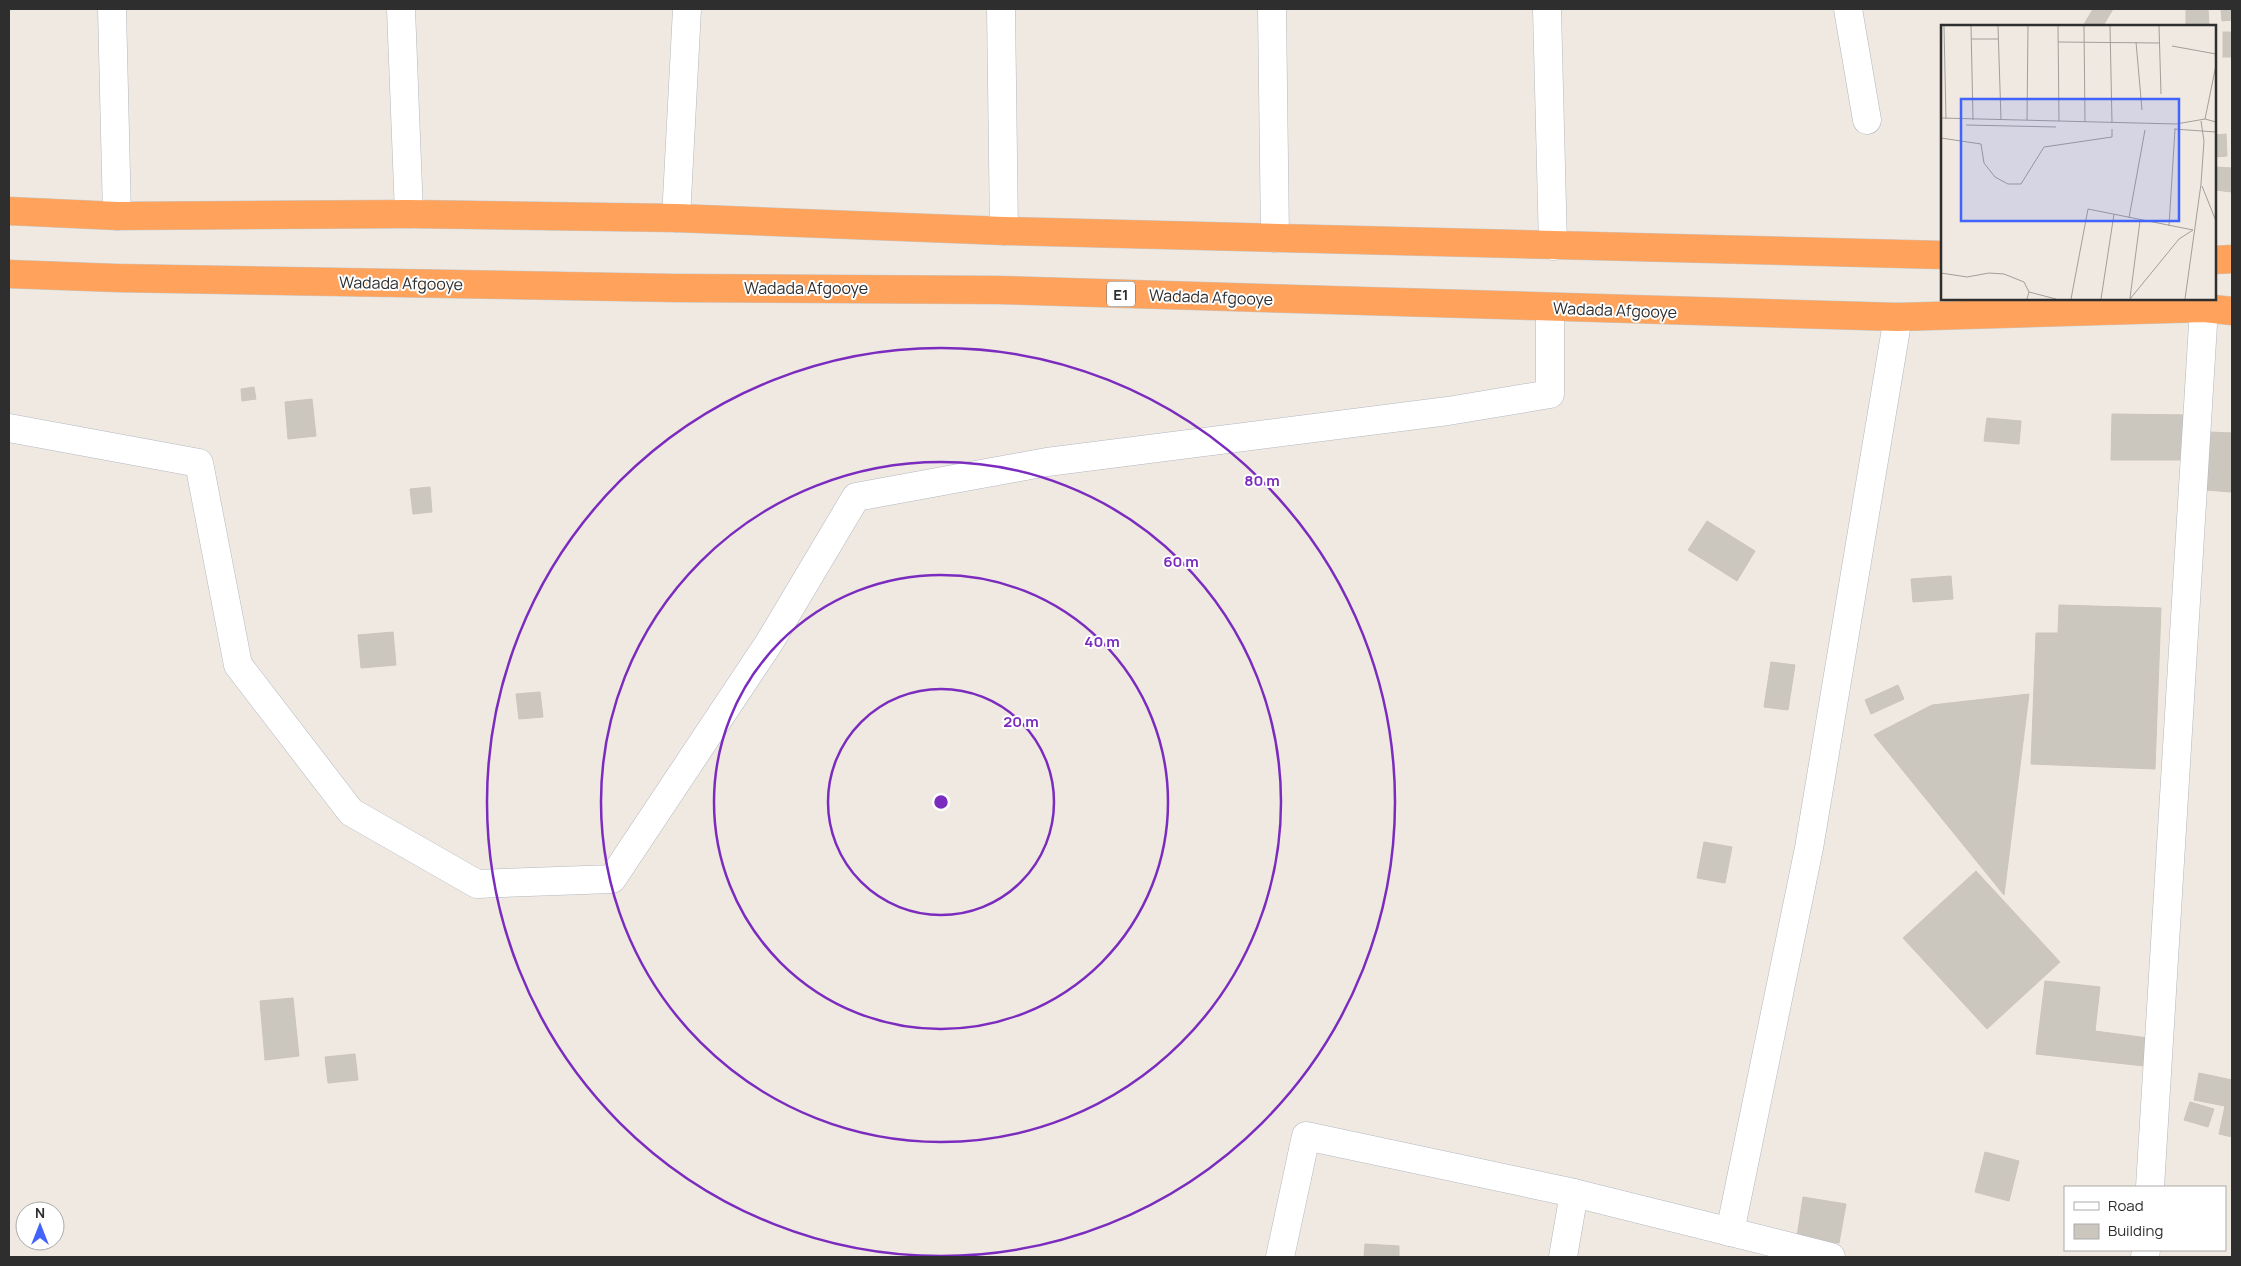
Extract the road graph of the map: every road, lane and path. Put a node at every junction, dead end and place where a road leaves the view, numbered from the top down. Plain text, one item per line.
1 (112, 9) edge
2 (402, 9) edge
3 (687, 9) edge
4 (1001, 9) edge
5 (1272, 9) edge
6 (1547, 9) edge
7 (1848, 9) edge
8 (1867, 120) dead end
9 (9, 211) edge
10 (409, 214) junction
11 (117, 216) junction
12 (676, 218) junction
13 (1004, 231) junction
14 (1275, 238) junction
15 (1553, 246) junction
16 (1941, 255) edge
17 (2232, 259) edge
18 (2216, 260) edge
19 (9, 274) edge
20 (1550, 308) junction
21 (2204, 308) junction
22 (2232, 311) edge
23 (1898, 317) junction
24 (9, 428) edge
25 (2150, 1186) edge
26 (1574, 1193) junction
27 (1730, 1232) junction
28 (1280, 1257) edge
29 (1563, 1257) edge
30 (1831, 1257) edge

1 - 11 street
2 - 10 street
3 - 12 street
4 - 13 street
5 - 14 street
6 - 15 street
7 - 8 street
9 - 11 highway
10 - 11 highway
10 - 12 highway
12 - 13 highway
13 - 14 highway
14 - 15 highway
15 - 16 highway
17 - 18 highway
19 - 20 highway, Wadada Afgooye / E1
20 - 23 highway, Wadada Afgooye / E1
20 - 24 street
21 - 22 highway, Wadada Afgooye / E1
21 - 23 highway, Wadada Afgooye / E1
21 - 25 street
23 - 27 street
26 - 27 street
26 - 28 street
26 - 29 street
27 - 30 street

